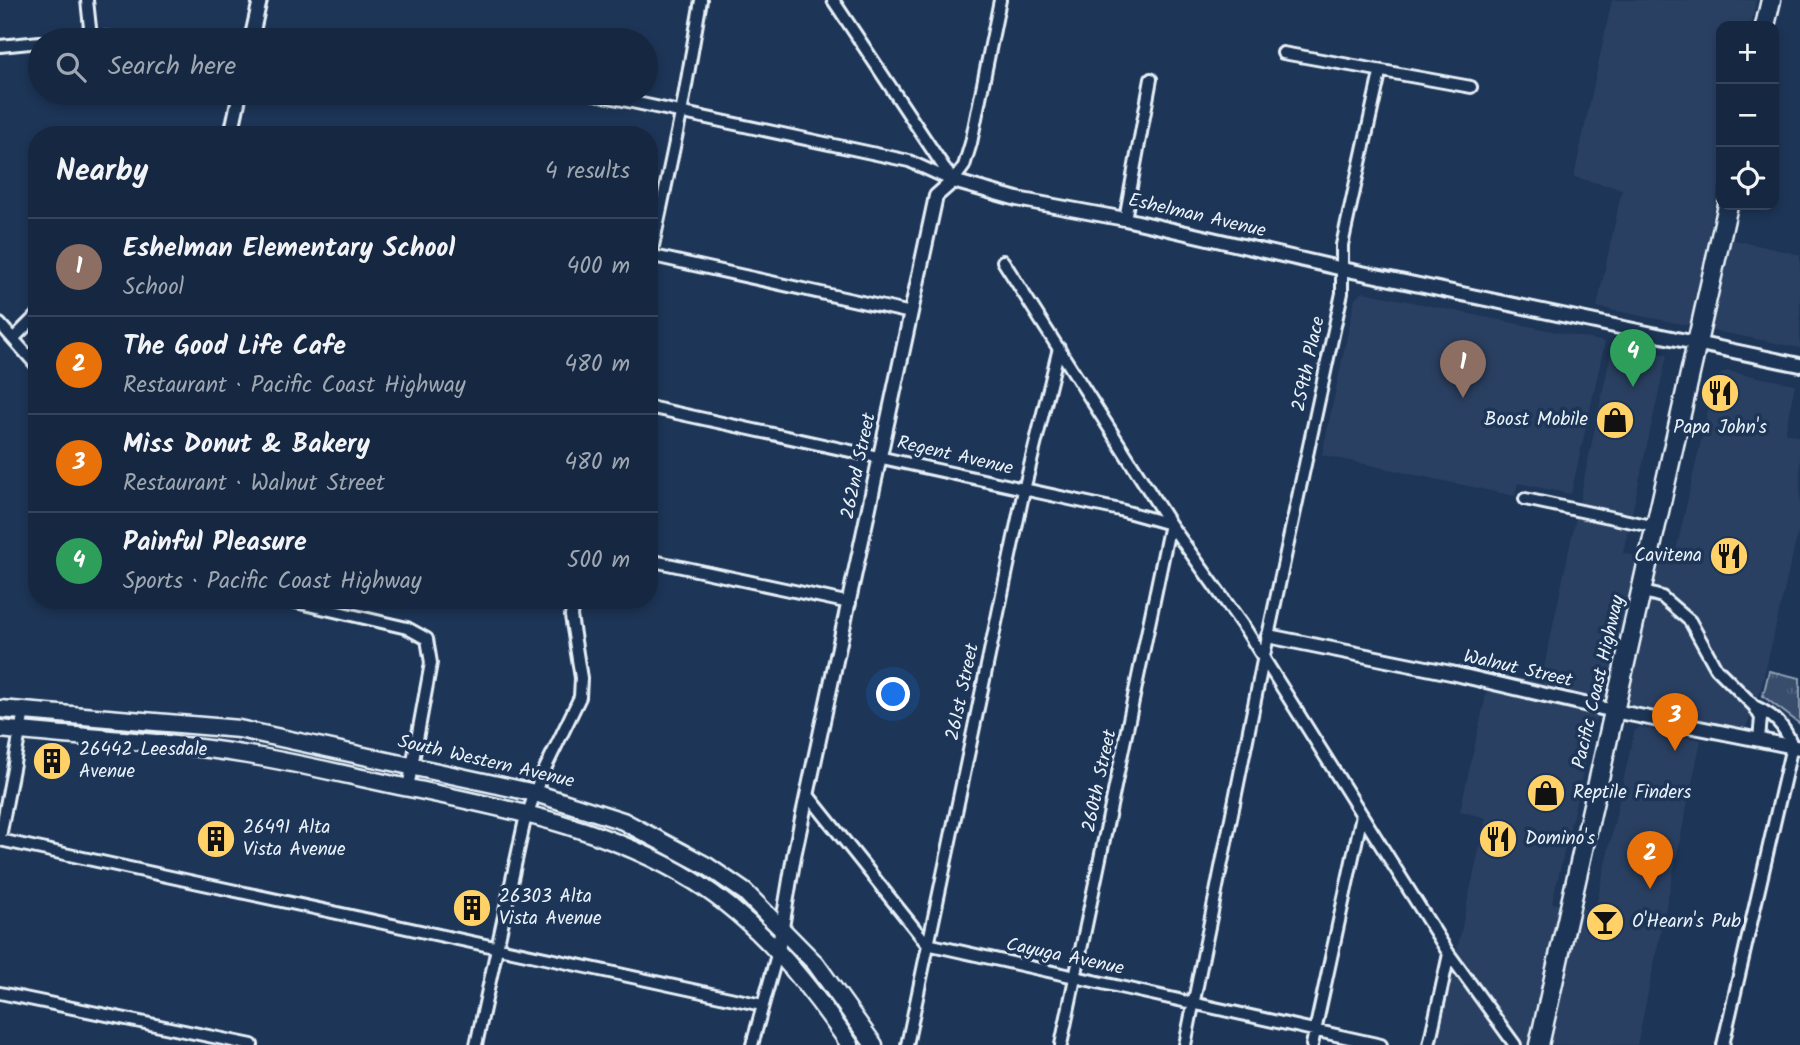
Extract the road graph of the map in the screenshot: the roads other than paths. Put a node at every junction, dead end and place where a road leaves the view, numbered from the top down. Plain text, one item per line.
1 (87, 0) edge
2 (260, 0) edge
3 (701, 0) edge
4 (833, 0) edge
5 (1000, 0) edge
6 (1771, 0) edge
7 (1766, 21) edge
8 (90, 28) edge
9 (254, 28) edge
10 (28, 43) edge
11 (0, 46) edge
12 (1283, 53) dead end
13 (1380, 72) junction
14 (1151, 79) dead end
15 (1471, 87) dead end
16 (238, 105) edge
17 (642, 105) edge
18 (681, 114) junction
19 (234, 126) edge
20 (953, 180) junction
21 (1727, 210) edge
22 (1125, 219) junction
23 (658, 221) edge
24 (658, 260) edge
25 (1003, 261) dead end
26 (1343, 269) junction
27 (911, 313) junction
28 (28, 323) edge
29 (0, 324) edge
30 (14, 338) junction
31 (1698, 344) junction
32 (1059, 348) junction
33 (28, 355) edge
34 (1800, 365) edge
35 (658, 409) edge
36 (881, 456) junction
37 (1024, 490) junction
38 (1525, 499) dead end
39 (1170, 524) junction
40 (1656, 527) junction
41 (658, 562) edge
42 (1641, 591) junction
43 (850, 603) junction
44 (326, 609) edge
45 (572, 609) edge
46 (1246, 630) junction
47 (1268, 636) junction
48 (1263, 662) junction
49 (1754, 706) junction
50 (0, 709) edge
51 (24, 711) junction
52 (1614, 712) junction
53 (0, 729) edge
54 (21, 732) junction
55 (1759, 739) junction
56 (1796, 747) edge
57 (412, 766) junction
58 (408, 788) junction
59 (535, 793) junction
60 (808, 795) junction
61 (528, 814) junction
62 (1362, 815) junction
63 (0, 839) edge
64 (780, 925) junction
65 (927, 944) junction
66 (497, 946) junction
67 (778, 950) junction
68 (1449, 954) junction
69 (1076, 977) junction
70 (0, 993) edge
71 (1194, 1004) junction
72 (762, 1005) junction
73 (1315, 1031) junction
74 (252, 1045) edge
75 (476, 1045) edge
76 (752, 1045) edge
77 (850, 1045) edge
78 (873, 1045) edge
79 (907, 1045) edge
80 (1060, 1045) edge
81 (1185, 1045) edge
82 (1312, 1045) edge
83 (1381, 1045) edge
84 (1429, 1045) edge
85 (1515, 1045) edge
86 (1539, 1045) edge
87 (1723, 1045) edge

1 - 8 street
2 - 9 street
3 - 18 street
4 - 20 street
5 - 20 street, 262nd Street
6 - 7 highway
10 - 11 street
12 - 13 street
13 - 15 street
13 - 26 street, 259th Place
14 - 22 street
16 - 19 street
17 - 18 street, Eshelman Avenue
18 - 20 street, Eshelman Avenue
18 - 23 street
20 - 22 street, Eshelman Avenue
20 - 27 street, 262nd Street
21 - 31 highway, Pacific Coast Highway
22 - 26 street, Eshelman Avenue
24 - 27 street
25 - 32 street
26 - 31 street, Eshelman Avenue
26 - 47 street, 259th Place
27 - 36 street, 262nd Street
28 - 30 street
29 - 30 street
30 - 33 street
31 - 34 street, Eshelman Avenue
31 - 40 highway, Pacific Coast Highway
32 - 37 street, 261st Street
32 - 39 street
35 - 36 street, Regent Avenue
36 - 37 street, Regent Avenue
36 - 43 street, 262nd Street
37 - 39 street, Regent Avenue
37 - 65 street, 261st Street
38 - 40 street
39 - 46 street
39 - 69 street, 260th Street
40 - 42 highway, Pacific Coast Highway
41 - 43 street
42 - 49 street
42 - 52 highway, Pacific Coast Highway
43 - 60 street, 262nd Street
44 - 57 street
45 - 59 street
46 - 47 street
46 - 48 street
47 - 48 street, 259th Place
47 - 52 street, Walnut Street
48 - 62 street
48 - 71 street, 259th Place
49 - 55 street
49 - 56 street
50 - 51 main road, South Western Avenue
51 - 54 street
51 - 57 main road, South Western Avenue
52 - 55 street, Walnut Street
52 - 86 highway, Pacific Coast Highway
53 - 54 main road
54 - 58 main road
54 - 63 street
55 - 56 street, Walnut Street
56 - 87 street
57 - 58 street
57 - 59 main road, South Western Avenue
58 - 61 main road
59 - 61 street
59 - 64 main road, South Western Avenue
60 - 64 street, 262nd Street
60 - 65 street
61 - 66 street
61 - 67 main road
62 - 68 street
62 - 73 street
63 - 66 street
64 - 67 street, 262nd Street
64 - 78 main road, South Western Avenue
65 - 69 street, Cayuga Avenue
65 - 79 street, 261st Street
66 - 72 street
66 - 75 street
67 - 72 street
67 - 77 main road
68 - 84 street
68 - 85 street
69 - 71 street, Cayuga Avenue
69 - 80 street, 260th Street
70 - 74 street
71 - 73 street, Cayuga Avenue
71 - 81 street, 259th Place
72 - 76 street
73 - 82 street
73 - 83 street, Cayuga Avenue

